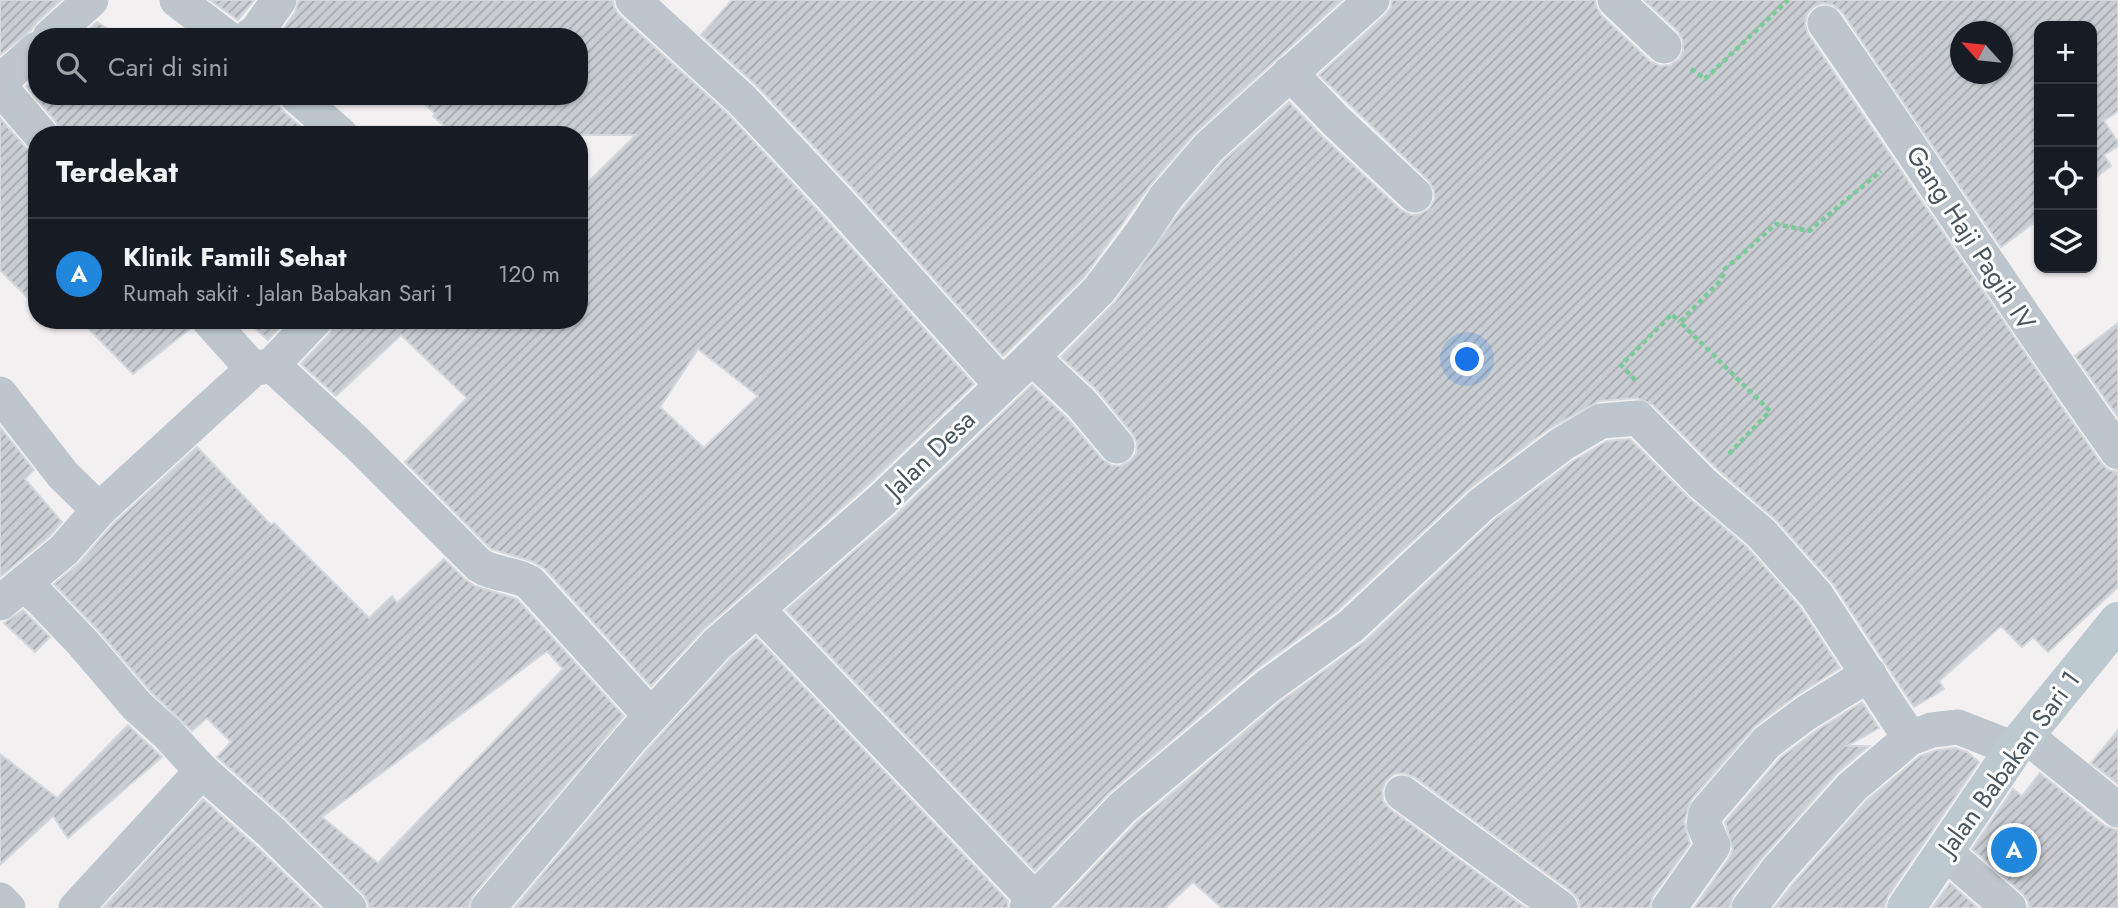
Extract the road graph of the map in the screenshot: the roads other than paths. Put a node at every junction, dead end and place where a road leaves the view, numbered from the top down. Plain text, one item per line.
1 (91, 0) edge
2 (177, 0) edge
3 (279, 0) edge
4 (633, 0) edge
5 (1372, 0) edge
6 (1615, 0) edge
7 (1825, 23) dead end
8 (60, 28) edge
9 (214, 28) edge
10 (259, 28) edge
11 (1664, 46) road end
12 (28, 58) edge
13 (1290, 73) junction
14 (0, 85) edge
15 (307, 105) edge
16 (34, 126) edge
17 (331, 126) edge
18 (1415, 195) dead end
19 (219, 329) edge
20 (305, 329) edge
21 (1032, 357) junction
22 (263, 367) junction
23 (1002, 384) junction
24 (0, 394) edge
25 (1117, 446) dead end
26 (2118, 452) edge
27 (99, 510) junction
28 (12, 594) edge
29 (757, 609) junction
30 (2118, 621) edge
31 (1869, 674) junction
32 (651, 716) junction
33 (1910, 738) junction
34 (2019, 742) junction
35 (202, 771) junction
36 (1402, 793) dead end
37 (2118, 810) edge
38 (1944, 851) junction
39 (0, 900) edge
40 (1031, 904) edge
41 (8, 908) edge
42 (76, 908) edge
43 (349, 908) edge
44 (488, 908) edge
45 (1560, 908) edge
46 (1669, 908) edge
47 (1749, 908) edge
48 (1906, 908) edge
49 (2009, 908) edge

1 - 8 street
2 - 9 street
3 - 10 street
4 - 23 street
5 - 13 street, Jalan Desa
6 - 11 street
7 - 26 street, Gang Haji Pagih IV
12 - 14 street
13 - 18 street
13 - 21 street, Jalan Desa
14 - 16 street
15 - 17 street
19 - 22 street
20 - 22 street
21 - 23 street, Jalan Desa
21 - 25 street
22 - 27 street
22 - 32 street
23 - 29 street, Jalan Desa
24 - 27 street
27 - 28 street
28 - 35 street
29 - 32 street, Jalan Desa
29 - 40 street
30 - 34 street, Jalan Babakan Sari 1
31 - 33 street
31 - 40 street
31 - 46 street
32 - 44 street, Jalan Desa
33 - 34 street
33 - 47 street
34 - 37 street
34 - 38 street, Jalan Babakan Sari 1
35 - 42 street
35 - 43 street
36 - 45 street
38 - 48 street, Jalan Babakan Sari 1
38 - 49 street
39 - 41 street

